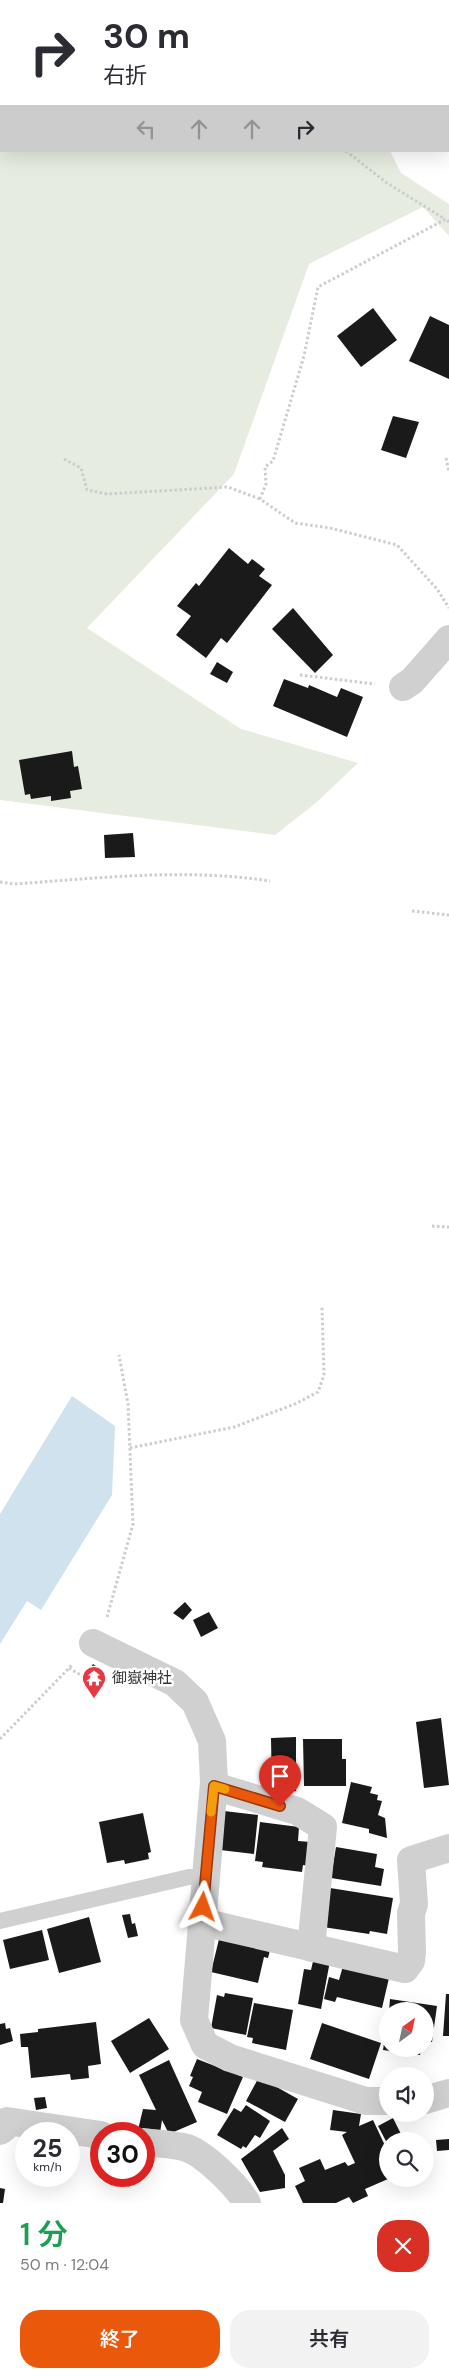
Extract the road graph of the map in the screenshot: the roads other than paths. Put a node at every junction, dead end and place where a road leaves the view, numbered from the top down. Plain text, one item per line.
1 (449, 639) edge
2 (403, 687) road end
3 (93, 1643) road end
4 (214, 1786) junction
5 (449, 1848) edge
6 (205, 1877) junction
7 (0, 1921) edge
8 (202, 1922) junction
9 (311, 1948) junction
10 (449, 2093) edge
11 (434, 2097) edge
12 (379, 2101) edge
13 (0, 2131) edge
14 (90, 2133) edge
15 (155, 2144) edge
16 (247, 2203) edge

1 - 2 street
3 - 4 street
4 - 6 street
4 - 9 street
5 - 9 street
6 - 7 lane
6 - 8 street
8 - 9 street
8 - 12 street
10 - 11 street
13 - 14 street
15 - 16 street

